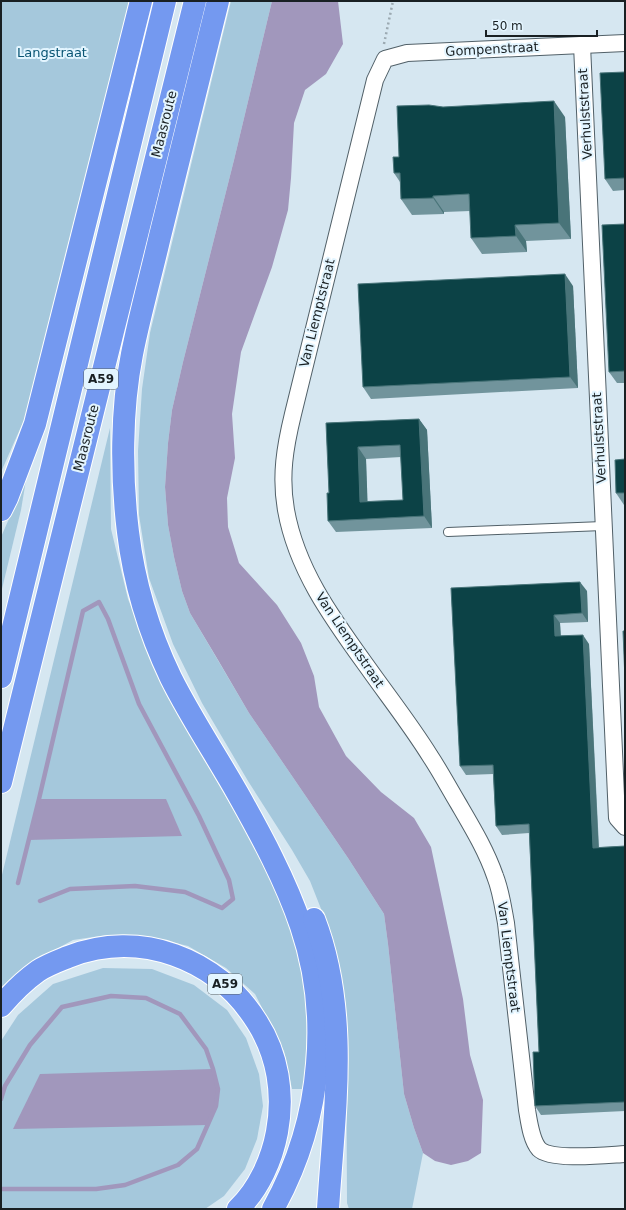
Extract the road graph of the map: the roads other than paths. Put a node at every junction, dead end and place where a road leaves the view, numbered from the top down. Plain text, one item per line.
1 (141, 1) edge
2 (165, 1) edge
3 (195, 1) edge
4 (218, 1) edge
5 (625, 43) edge
6 (582, 45) junction
7 (384, 59) joint
8 (1, 510) edge
9 (603, 526) junction
10 (448, 532) dead end
11 (1, 677) edge
12 (1, 782) edge
13 (238, 793) junction
14 (625, 827) edge
15 (1, 1006) edge
16 (625, 1154) edge
17 (238, 1209) edge
18 (273, 1209) edge
19 (328, 1209) edge

1 - 8 highway
2 - 11 highway, Maasroute / A59
3 - 12 highway, Maasroute / A59
4 - 13 highway, A59
5 - 6 street, Gompenstraat
6 - 7 street, Gompenstraat
6 - 9 street, Verhulststraat
7 - 16 street, Van Liemptstraat
9 - 10 lane
9 - 14 street, Verhulststraat
13 - 18 highway, A59
13 - 19 highway, A59
15 - 17 highway, A59

